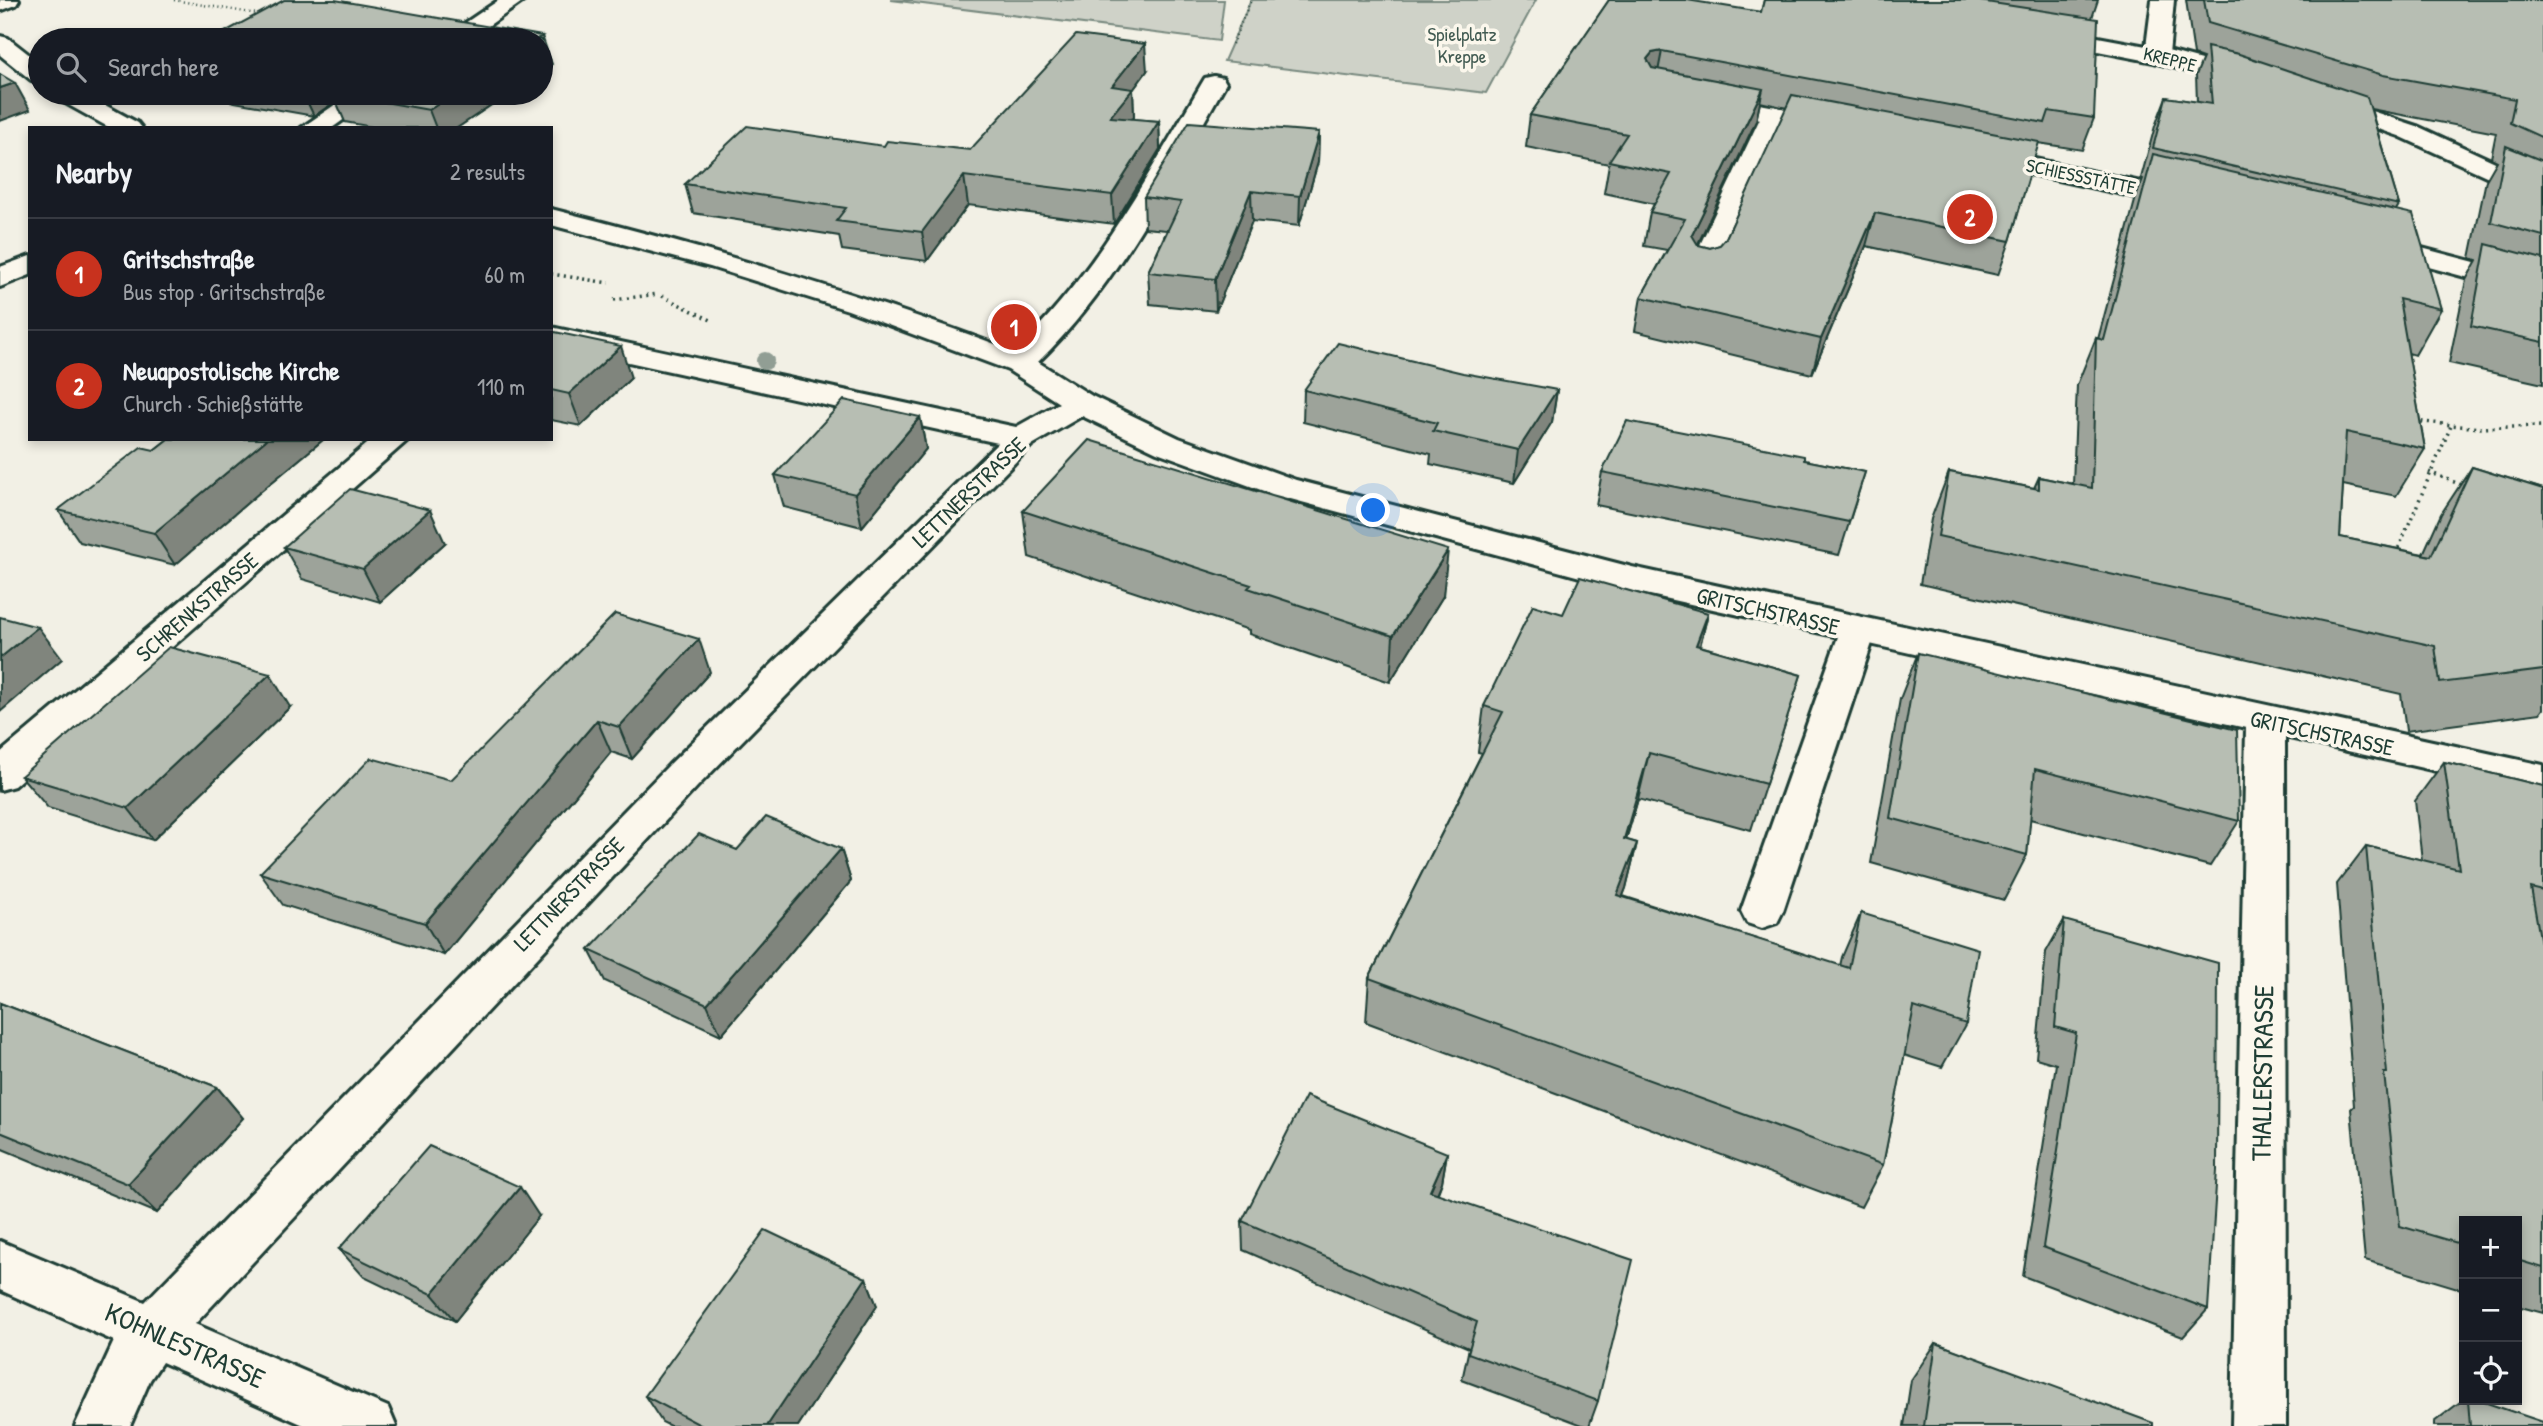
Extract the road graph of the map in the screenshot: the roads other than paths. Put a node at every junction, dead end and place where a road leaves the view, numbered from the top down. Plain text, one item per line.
1 (8, 0) edge
2 (514, 0) edge
3 (2163, 0) edge
4 (0, 4) edge
5 (471, 28) edge
6 (2016, 29) edge
7 (0, 43) edge
8 (2157, 55) junction
9 (28, 65) edge
10 (1214, 83) dead end
11 (2270, 86) edge
12 (1679, 97) edge
13 (2309, 98) edge
14 (87, 105) edge
15 (350, 105) edge
16 (1775, 114) junction
17 (125, 126) edge
18 (317, 126) edge
19 (1866, 132) edge
20 (1957, 150) edge
21 (2543, 194) edge
22 (2219, 207) edge
23 (553, 217) edge
24 (2350, 238) edge
25 (28, 265) edge
26 (1702, 270) edge
27 (0, 278) edge
28 (2543, 289) edge
29 (553, 336) edge
30 (1019, 363) junction
31 (1081, 403) junction
32 (1021, 438) junction
33 (391, 441) edge
34 (1858, 631) junction
35 (2266, 720) junction
36 (0, 775) edge
37 (2543, 780) edge
38 (1762, 911) dead end
39 (0, 1265) edge
40 (153, 1331) junction
41 (102, 1426) edge
42 (369, 1426) edge
43 (2259, 1426) edge

1 - 4 street
2 - 5 street
3 - 8 street
6 - 8 street, KREPPE
7 - 9 street
8 - 11 street, KREPPE
10 - 30 street
12 - 16 street
13 - 21 street
14 - 17 street
15 - 18 street
16 - 19 street
16 - 26 street
20 - 22 street, SCHIESSSTÄTTE
23 - 30 street, GRITSCHSTRASSE
24 - 28 street
25 - 27 street
29 - 32 street
30 - 31 street, GRITSCHSTRASSE
31 - 32 street, LETTNERSTRASSE
31 - 34 street, GRITSCHSTRASSE
32 - 40 street, LETTNERSTRASSE
33 - 36 street, SCHRENKSTRASSE
34 - 35 street, GRITSCHSTRASSE
34 - 38 street
35 - 37 street, GRITSCHSTRASSE
35 - 43 street, THALLERSTRASSE
39 - 40 street, KOHNLESTRASSE
40 - 41 street, LETTNERSTRASSE
40 - 42 street, KOHNLESTRASSE

